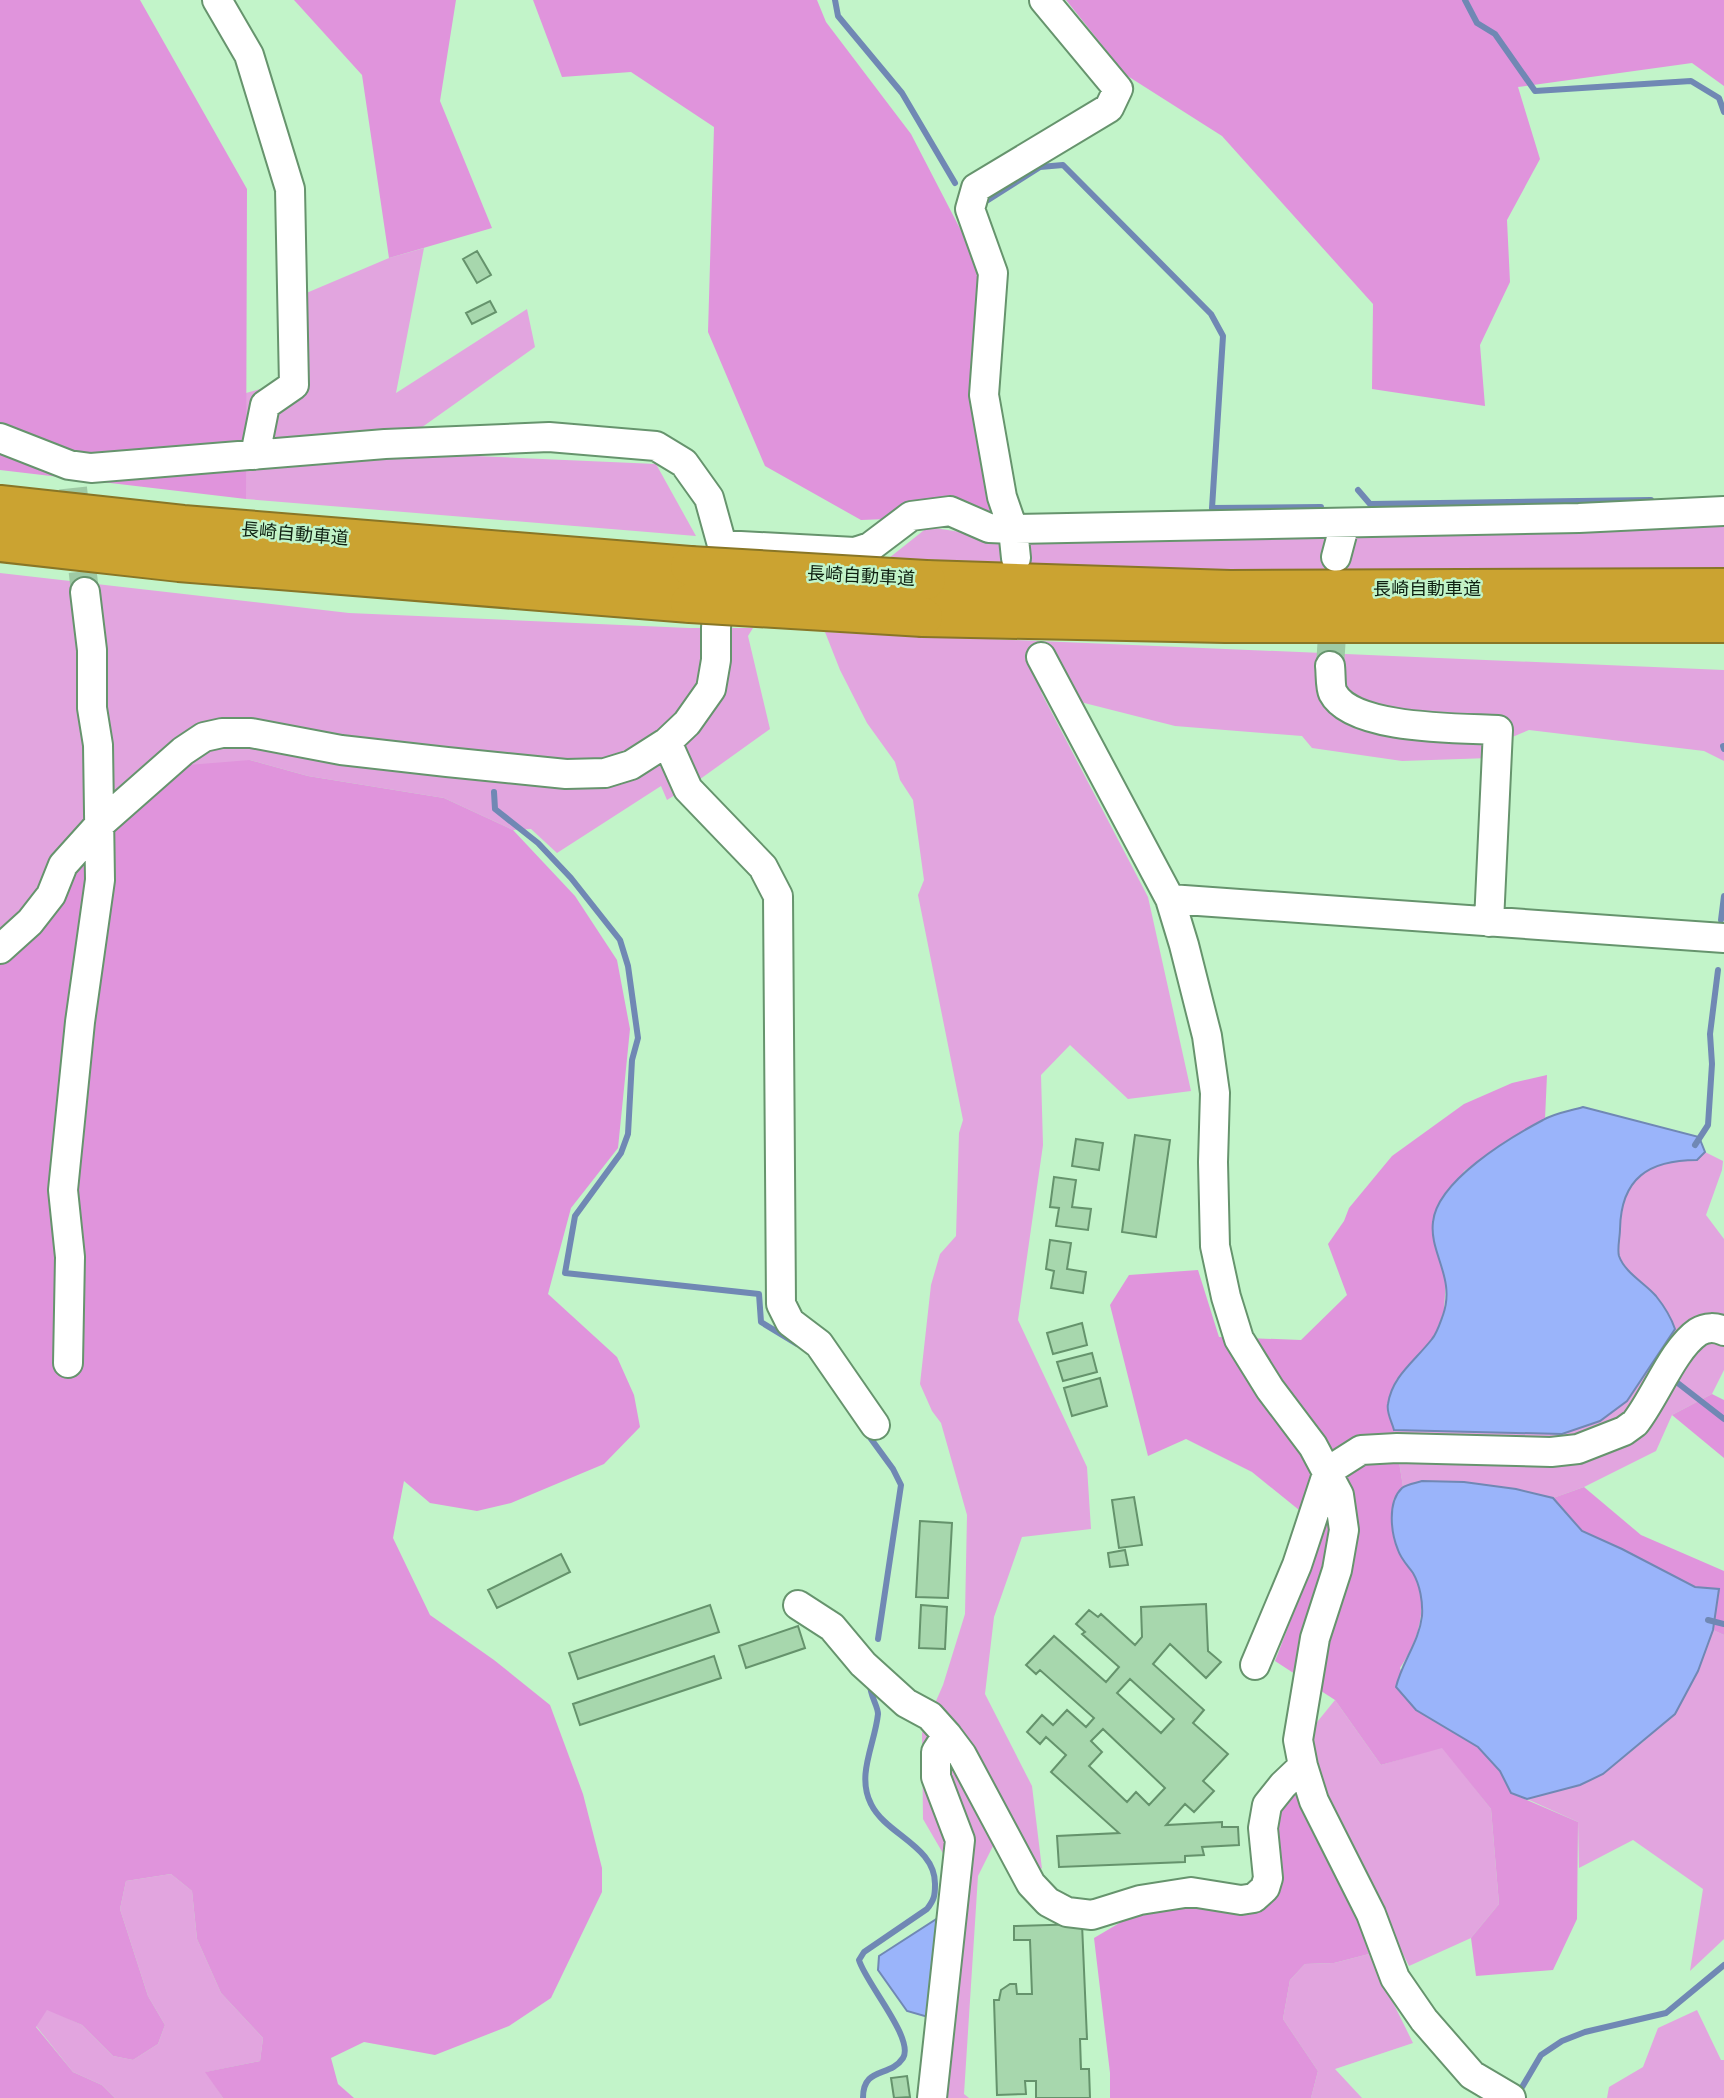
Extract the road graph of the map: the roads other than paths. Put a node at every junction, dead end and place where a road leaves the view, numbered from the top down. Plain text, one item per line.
1 (217, 0) edge
2 (1044, 0) edge
3 (0, 438) edge
4 (255, 456) junction
5 (0, 505) edge
6 (1724, 511) edge
7 (1345, 523) junction
8 (1013, 528) junction
9 (0, 542) edge
10 (722, 545) junction
11 (1336, 557) dead end
12 (1016, 558) dead end
13 (690, 585) junction
14 (1724, 588) edge
15 (85, 592) tunnel mouth
16 (1724, 623) edge
17 (1041, 657) dead end
18 (1330, 666) tunnel mouth
19 (667, 742) junction
20 (99, 825) junction
21 (1170, 899) junction
22 (1489, 922) junction
23 (1724, 938) edge
24 (0, 949) edge
25 (1724, 1331) edge
26 (68, 1363) dead end
27 (875, 1424) dead end
28 (1328, 1471) junction
29 (798, 1605) dead end
30 (1255, 1665) dead end
31 (947, 1735) junction
32 (1303, 1766) junction
33 (1505, 2095) edge
34 (932, 2098) edge

1 - 4 street
2 - 8 street
3 - 4 street
4 - 10 street
5 - 13 highway, 長崎自動車道
6 - 7 street
7 - 8 street
7 - 11 street
8 - 10 street
8 - 12 street
9 - 13 highway, 長崎自動車道
10 - 19 street
13 - 14 highway, 長崎自動車道, bridge
13 - 16 highway, 長崎自動車道, bridge
15 - 20 street
17 - 21 street
18 - 22 street
19 - 20 street
19 - 27 street
20 - 24 street
20 - 26 street
21 - 22 street
21 - 28 street
22 - 23 street
25 - 28 street
28 - 30 street
28 - 32 street
29 - 31 street
31 - 32 street
31 - 34 street
32 - 33 street

